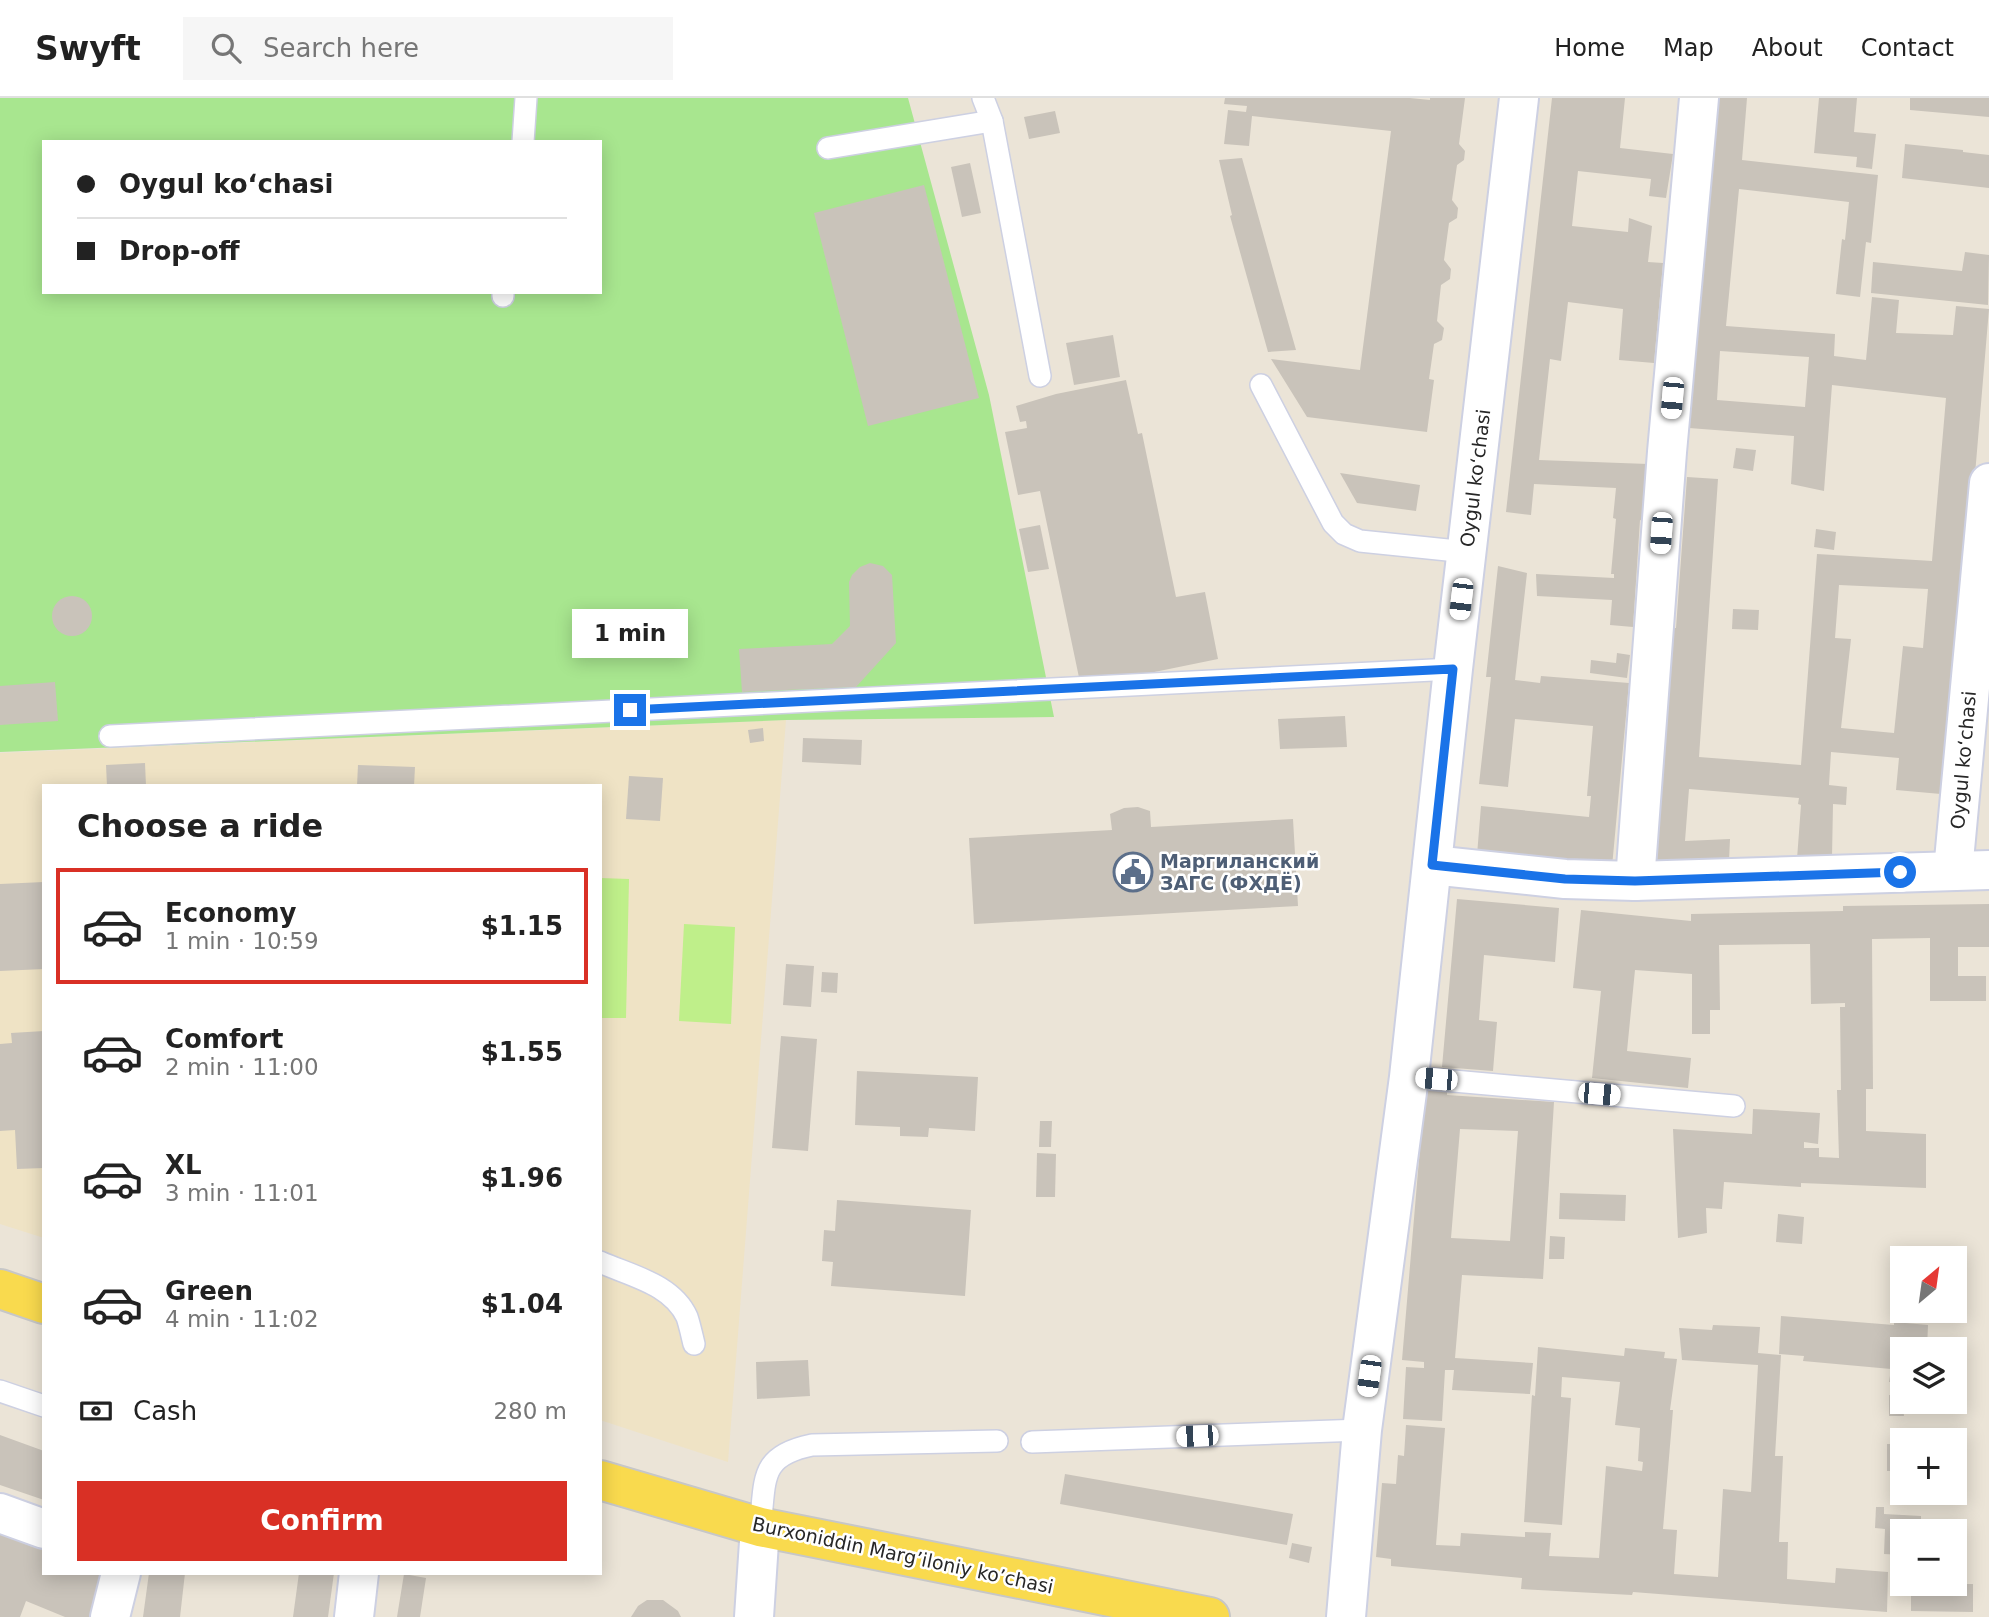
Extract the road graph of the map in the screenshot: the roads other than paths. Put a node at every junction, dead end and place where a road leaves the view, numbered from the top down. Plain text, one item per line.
1 (526, 98) edge
2 (983, 98) edge
3 (1519, 98) edge
4 (1699, 98) edge
5 (992, 121) junction
6 (523, 140) edge
7 (828, 148) dead end
8 (1040, 376) dead end
9 (1261, 386) dead end
10 (1989, 483) edge
11 (1467, 552) junction
12 (1453, 669) junction
13 (110, 736) dead end
14 (1432, 865) junction
15 (1971, 870) edge
16 (1635, 881) junction
17 (1409, 1077) junction
18 (1734, 1106) dead end
19 (602, 1263) edge
20 (0, 1289) edge
21 (42, 1303) edge
22 (694, 1344) dead end
23 (0, 1391) edge
24 (42, 1405) edge
25 (1362, 1430) junction
26 (997, 1441) dead end
27 (1032, 1442) dead end
28 (602, 1481) edge
29 (0, 1513) edge
30 (760, 1527) junction
31 (42, 1528) edge
32 (120, 1575) edge
33 (359, 1575) edge
34 (110, 1617) edge
35 (354, 1617) edge
36 (754, 1617) edge
37 (1210, 1617) edge
38 (1346, 1617) edge

1 - 6 lane
2 - 5 lane
3 - 11 street, Oygul koʻchasi
4 - 16 street
5 - 7 lane
5 - 8 lane
9 - 11 lane
10 - 15 street, Oygul koʻchasi
11 - 12 street, Oygul koʻchasi
12 - 13 lane
12 - 14 street, Oygul koʻchasi
14 - 16 street, Oygul koʻchasi
14 - 17 street
15 - 16 street, Oygul koʻchasi
17 - 18 lane
17 - 25 street
19 - 22 lane
20 - 21 main road
23 - 24 lane
25 - 27 lane
25 - 38 street
26 - 30 lane
28 - 30 main road, Burxoniddin Marg’iloniy ko’chasi
29 - 31 street
30 - 36 street
30 - 37 main road, Burxoniddin Marg’iloniy ko’chasi
32 - 34 street
33 - 35 street

